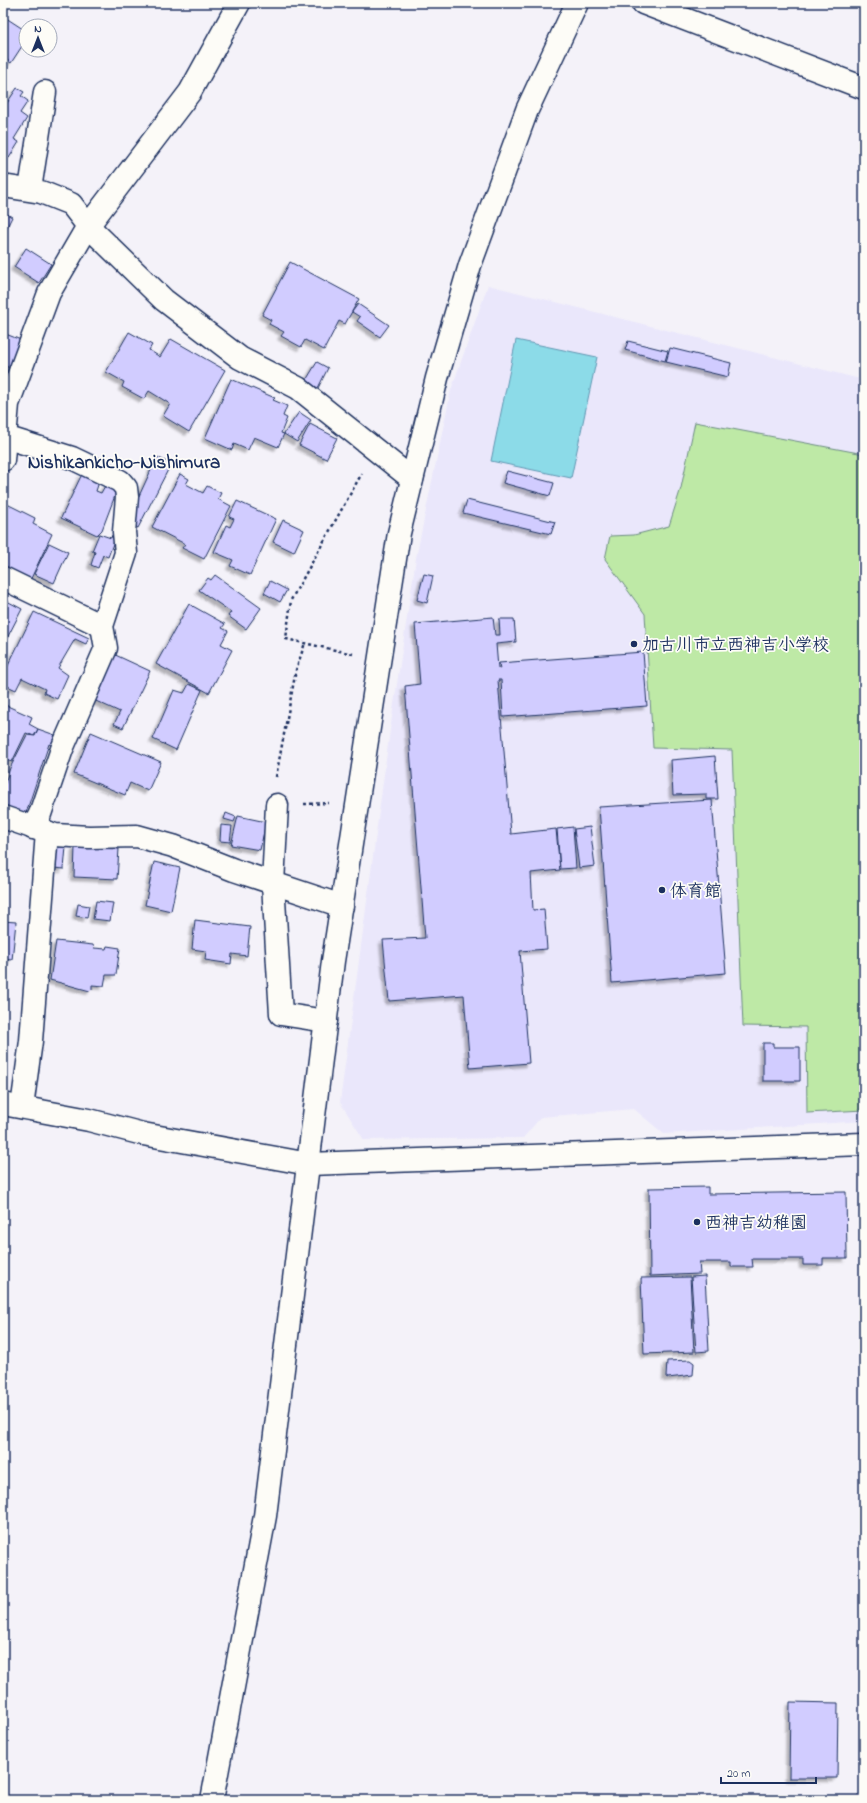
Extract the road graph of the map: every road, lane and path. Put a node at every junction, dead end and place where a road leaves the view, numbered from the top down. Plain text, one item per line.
1 (239, 3) edge
2 (577, 3) edge
3 (644, 3) edge
4 (864, 88) edge
5 (44, 92) dead end
6 (3, 186) edge
7 (30, 189) junction
8 (88, 226) junction
9 (5, 437) junction
10 (376, 450) junction
11 (3, 460) edge
12 (412, 479) junction
13 (3, 578) edge
14 (102, 626) junction
15 (305, 643) junction
16 (379, 660) junction
17 (358, 801) junction
18 (277, 805) junction
19 (3, 817) edge
20 (40, 830) junction
21 (274, 884) junction
22 (342, 906) junction
23 (326, 1021) junction
24 (12, 1106) edge
25 (864, 1144) edge
26 (309, 1164) junction
27 (212, 1800) edge

1 - 8 street
2 - 12 street
3 - 4 street
5 - 7 street
6 - 7 street
7 - 8 street
8 - 9 street
8 - 10 street
9 - 11 street
9 - 14 street
10 - 12 street
10 - 15 path
12 - 16 street
13 - 14 street
14 - 20 street
15 - 16 path
15 - 18 path
16 - 17 street
17 - 18 path
17 - 22 street
18 - 21 street
19 - 20 street
20 - 21 street
20 - 24 street
21 - 22 street
21 - 23 street
22 - 23 street
23 - 26 street
24 - 26 street
25 - 26 street
26 - 27 street

